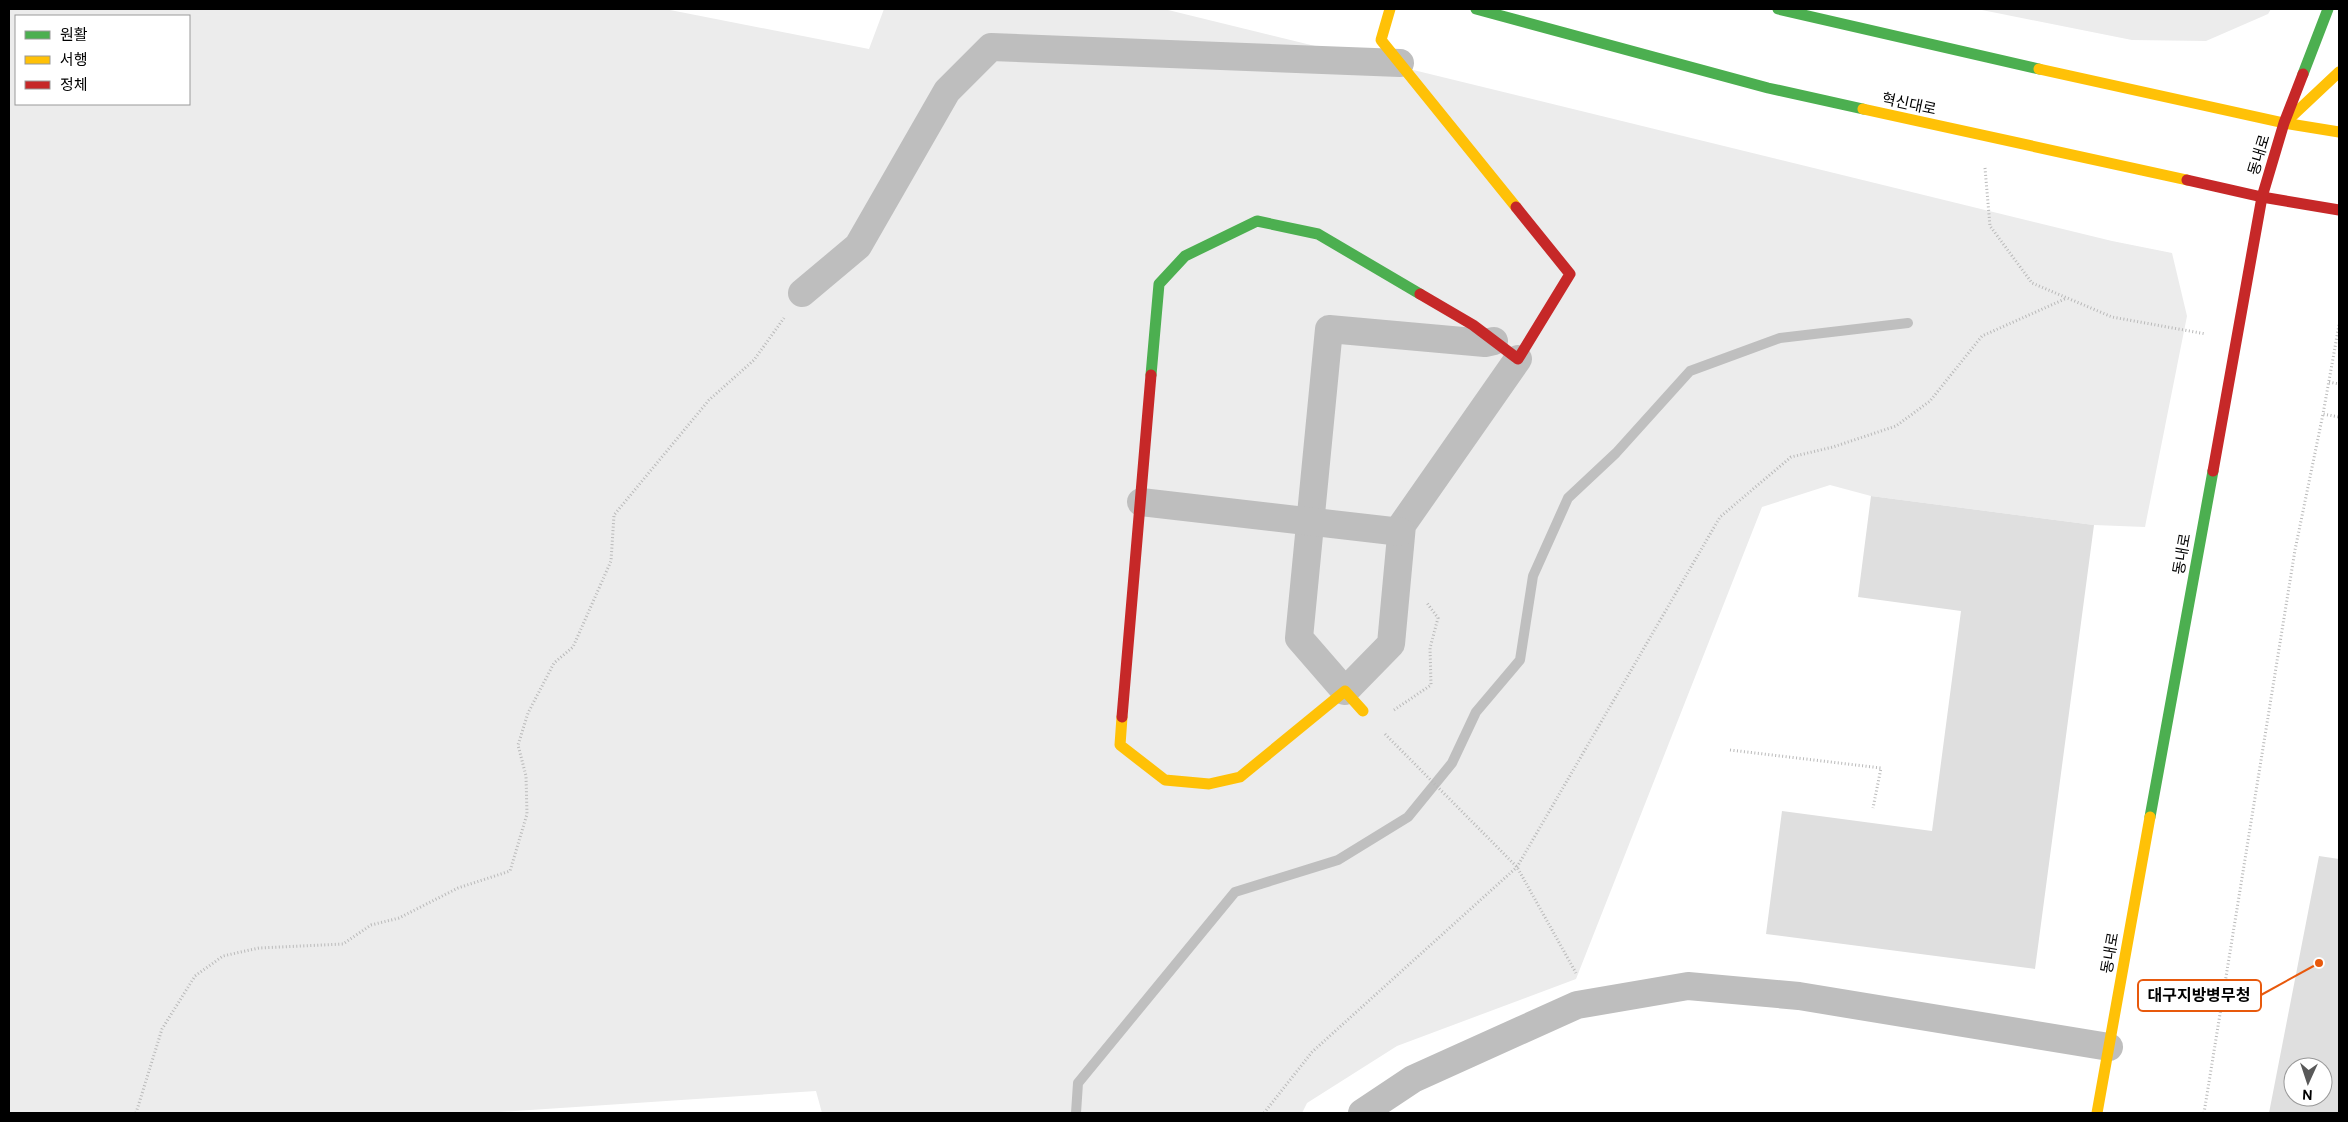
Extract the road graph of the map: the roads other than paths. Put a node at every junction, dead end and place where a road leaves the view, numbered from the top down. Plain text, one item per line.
1 (1390, 9) edge
2 (1476, 9) edge
3 (1778, 9) edge
4 (2328, 9) edge
5 (1400, 63) junction
6 (2339, 72) edge
7 (2284, 123) junction
8 (2339, 132) edge
9 (2262, 197) junction
10 (2339, 210) edge
11 (802, 293) road end
12 (1494, 341) junction
13 (1518, 359) junction
14 (1141, 502) junction
15 (1311, 522) junction
16 (1401, 532) junction
17 (1354, 701) junction
18 (2109, 1048) junction
19 (1362, 1113) edge
20 (2097, 1113) edge

1 - 5 street
2 - 9 street, 혁신대로
3 - 7 street
4 - 7 street, 동내로
5 - 11 street
5 - 13 street
6 - 7 street
7 - 8 street
7 - 9 street, 동내로
9 - 10 street, 혁신대로
9 - 18 street, 동내로
12 - 13 street
12 - 14 street
12 - 15 street
13 - 16 street
14 - 15 street
14 - 17 street
15 - 16 street
15 - 17 street
16 - 17 street
18 - 19 street
18 - 20 street, 동내로

